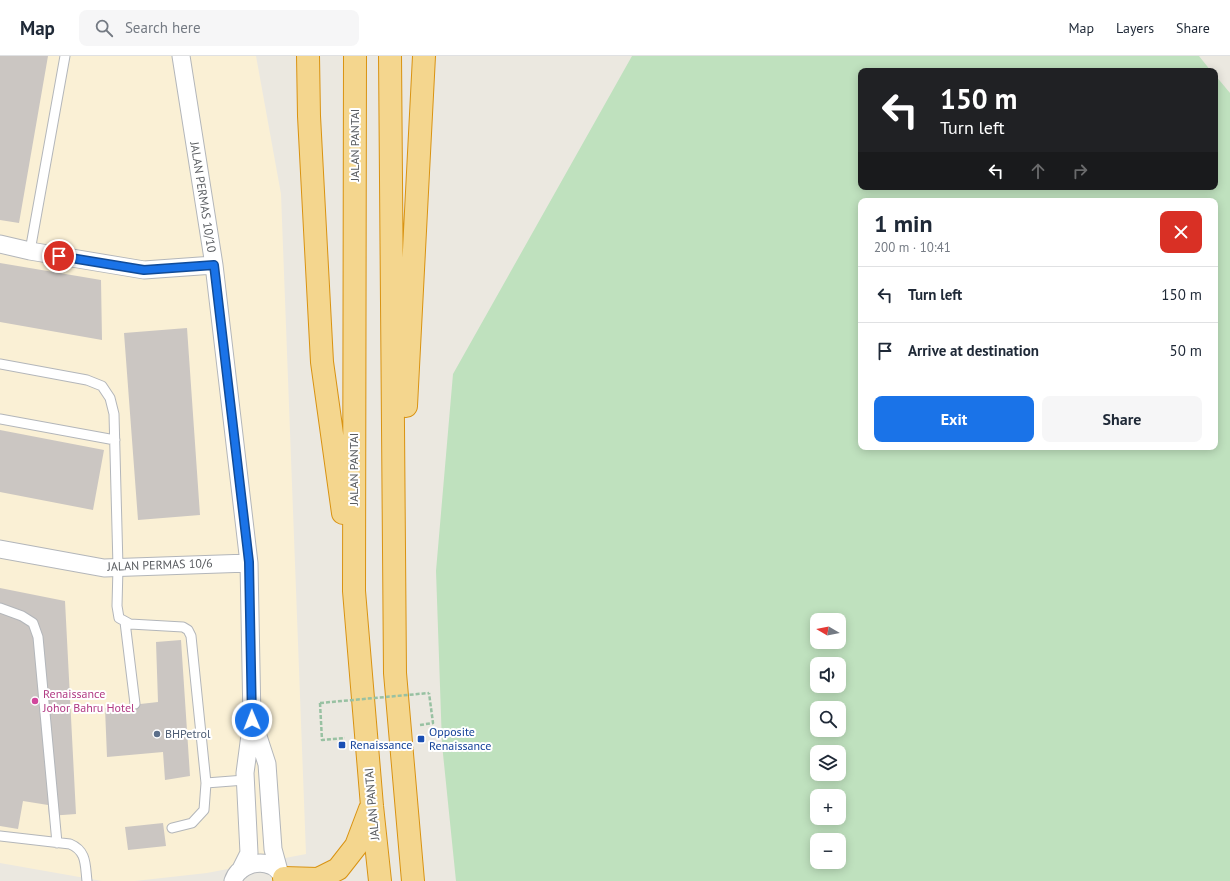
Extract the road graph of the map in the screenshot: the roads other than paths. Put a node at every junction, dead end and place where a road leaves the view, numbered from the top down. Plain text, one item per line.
1 (65, 56) edge
2 (181, 56) edge
3 (308, 56) edge
4 (313, 56) edge
5 (355, 56) edge
6 (390, 56) edge
7 (424, 56) edge
8 (430, 56) edge
9 (423, 99) junction
10 (309, 116) junction
11 (0, 244) edge
12 (30, 251) junction
13 (214, 265) junction
14 (0, 364) edge
15 (0, 419) edge
16 (114, 440) junction
17 (0, 549) edge
18 (249, 562) junction
19 (118, 567) junction
20 (354, 591) junction
21 (0, 608) edge
22 (125, 622) junction
23 (394, 625) junction
24 (135, 704) dead end
25 (252, 720) junction
26 (245, 780) junction
27 (206, 783) junction
28 (372, 806) junction
29 (172, 828) dead end
30 (0, 836) edge
31 (57, 843) junction
32 (236, 876) edge
33 (283, 877) edge
34 (87, 881) edge
35 (380, 881) edge
36 (413, 881) edge

1 - 12 lane
2 - 13 street, JALAN PERMAS 10/10
3 - 10 highway
4 - 10 highway
5 - 20 highway, JALAN PANTAI
6 - 23 highway
7 - 9 highway
8 - 9 highway
9 - 23 highway
10 - 20 highway
11 - 12 street
12 - 13 street
13 - 18 street, JALAN PERMAS 10/10
14 - 16 lane
15 - 16 lane
16 - 19 lane
17 - 19 street, JALAN PERMAS 10/6
18 - 19 street, JALAN PERMAS 10/6
18 - 25 street, JALAN PERMAS 10/10
19 - 22 lane
20 - 28 highway, JALAN PANTAI
21 - 31 lane
22 - 24 lane
22 - 27 lane
23 - 36 highway
25 - 26 street, JALAN PERMAS 10/10
25 - 33 street, JALAN PERMAS 10/10
26 - 27 lane
26 - 32 street, JALAN PERMAS 10/10
27 - 29 lane
28 - 33 highway
28 - 35 highway, JALAN PANTAI
30 - 31 lane
31 - 34 lane
32 - 33 street

